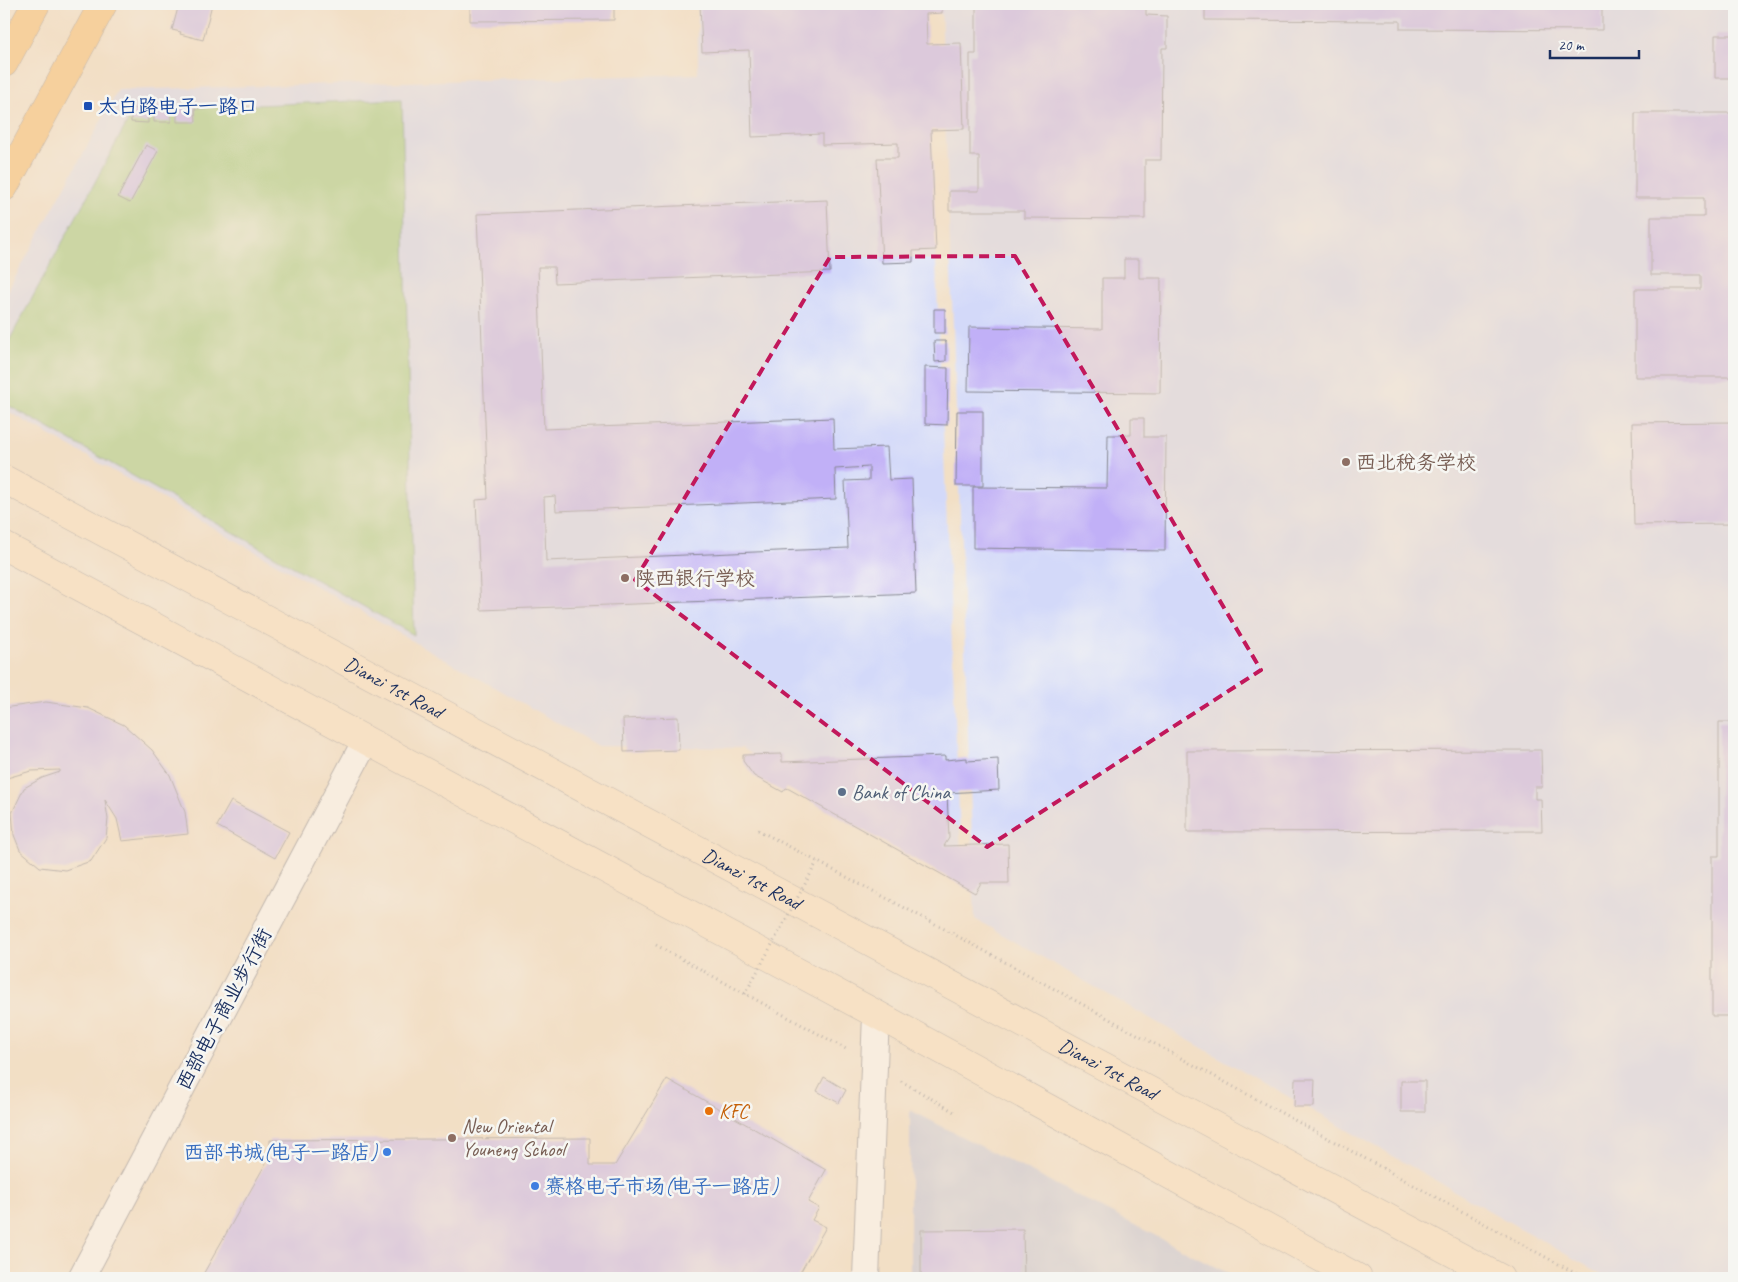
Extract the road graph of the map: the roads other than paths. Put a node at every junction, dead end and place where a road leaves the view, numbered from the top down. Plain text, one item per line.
1 (36, 4) edge
2 (103, 4) edge
3 (4, 64) edge
4 (4, 187) edge
5 (4, 479) edge
6 (4, 546) edge
7 (366, 740) junction
8 (876, 1014) junction
9 (81, 1278) edge
10 (866, 1278) edge
11 (1358, 1278) edge
12 (1500, 1278) edge

1 - 3 main road
2 - 4 main road
5 - 12 main road, Dianzi 1st Road
6 - 7 main road
7 - 8 main road
7 - 9 street, 西部电子商业步行街
8 - 10 street
8 - 11 main road

